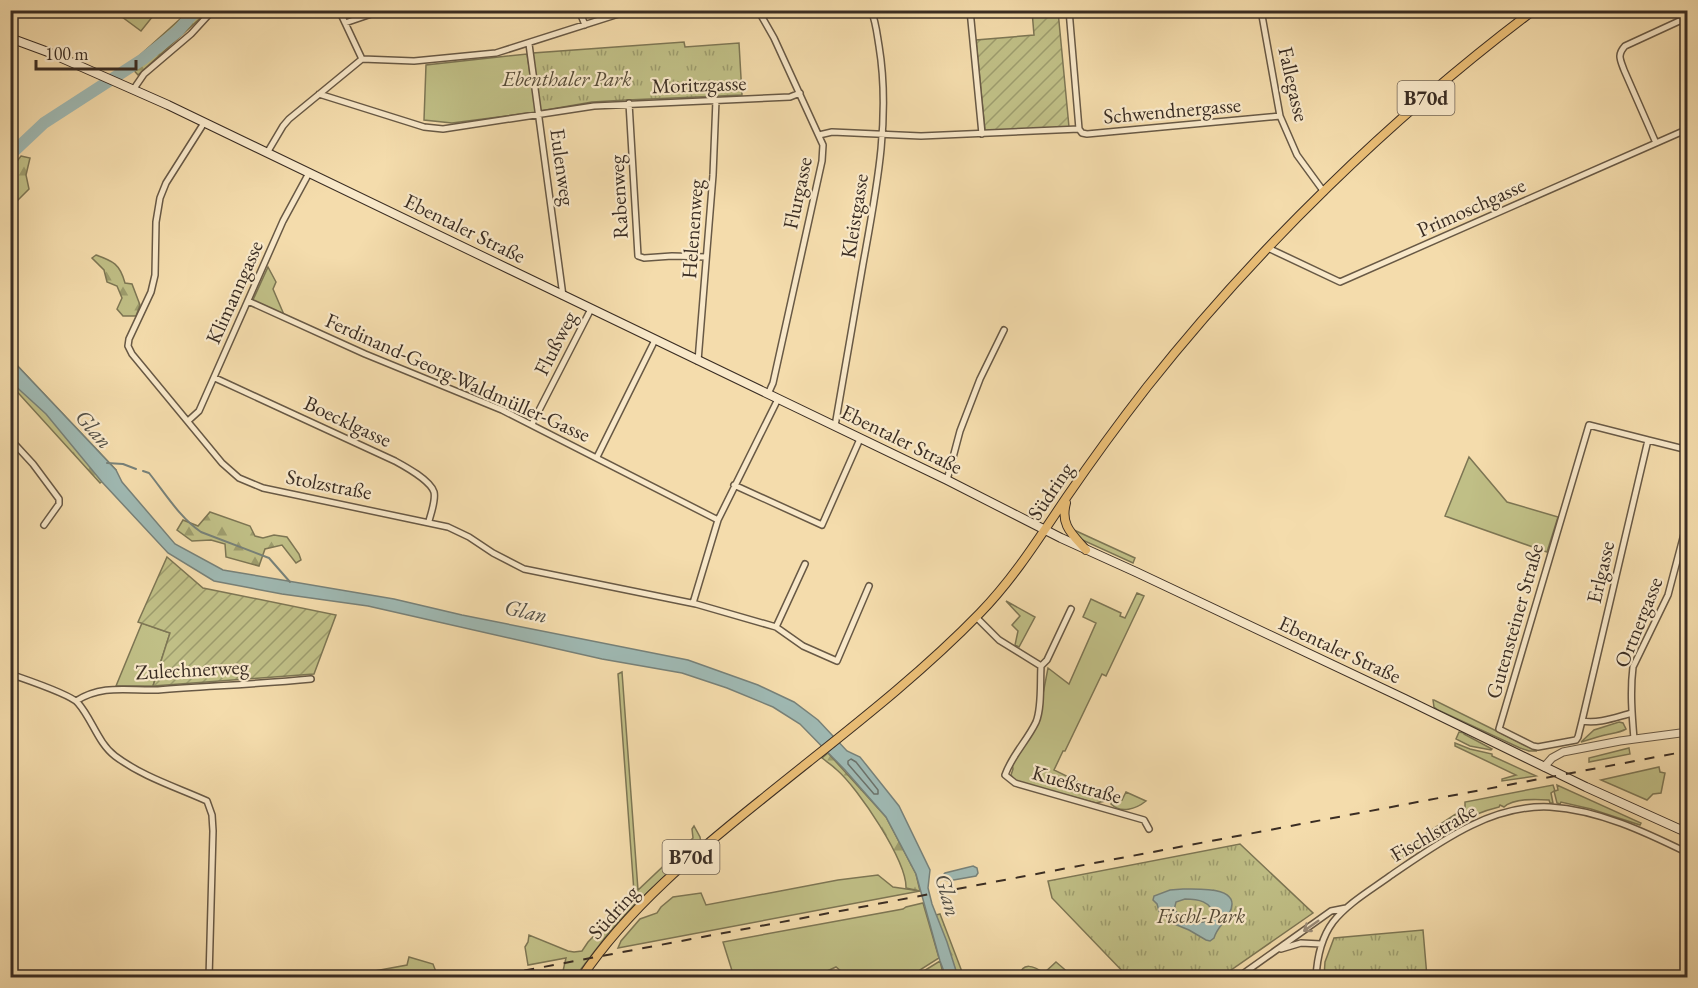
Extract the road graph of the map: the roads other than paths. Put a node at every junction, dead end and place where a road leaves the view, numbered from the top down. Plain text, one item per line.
1 (213, 10) edge
2 (339, 10) edge
3 (383, 10) edge
4 (579, 10) edge
5 (632, 10) edge
6 (758, 10) edge
7 (871, 10) edge
8 (970, 10) edge
9 (1069, 10) edge
10 (1261, 10) edge
11 (1534, 10) edge
12 (1688, 18) edge
13 (345, 23) junction
14 (585, 25) junction
15 (10, 38) edge
16 (529, 44) junction
17 (362, 59) junction
18 (133, 90) junction
19 (800, 93) junction
20 (319, 94) junction
21 (716, 100) junction
22 (629, 103) junction
23 (539, 115) junction
24 (1280, 116) junction
25 (204, 123) junction
26 (1080, 129) junction
27 (1688, 129) edge
28 (883, 134) junction
29 (982, 134) junction
30 (819, 135) junction
31 (1656, 142) junction
32 (267, 153) junction
33 (309, 173) junction
34 (1324, 192) junction
35 (1268, 248) junction
36 (706, 257) junction
37 (563, 296) junction
38 (248, 301) junction
39 (591, 309) junction
40 (1004, 330) dead end
41 (655, 340) junction
42 (698, 361) junction
43 (214, 378) junction
44 (768, 394) junction
45 (778, 399) junction
46 (188, 421) junction
47 (531, 424) junction
48 (835, 426) junction
49 (10, 439) edge
50 (860, 439) junction
51 (1648, 440) junction
52 (1688, 450) edge
53 (597, 457) junction
54 (947, 480) junction
55 (734, 485) junction
56 (1067, 496) junction
57 (1688, 519) edge
58 (718, 520) junction
59 (429, 522) junction
60 (44, 525) dead end
61 (1045, 530) junction
62 (1086, 550) junction
63 (805, 564) dead end
64 (869, 586) dead end
65 (693, 603) junction
66 (1071, 609) dead end
67 (976, 616) junction
68 (776, 627) junction
69 (1041, 666) junction
70 (10, 674) edge
71 (311, 679) dead end
72 (76, 701) junction
73 (1632, 713) junction
74 (1582, 721) junction
75 (1688, 732) edge
76 (1634, 738) junction
77 (1544, 767) junction
78 (1149, 829) dead end
79 (1688, 833) edge
80 (1688, 853) edge
81 (1348, 907) junction
82 (1321, 944) junction
83 (1277, 950) junction
84 (209, 978) edge
85 (581, 978) edge
86 (1237, 978) edge
87 (1316, 978) edge

1 - 18 street
2 - 13 street
3 - 13 street
4 - 14 street
5 - 14 street
6 - 19 street, Flurgasse
7 - 28 street, Kleistgasse
8 - 29 street
9 - 26 street, Schwendnergasse
10 - 24 street, Fallegasse
11 - 34 main road, Südring / B70d
12 - 31 street
13 - 17 street
14 - 16 street
15 - 18 main road, Ebentaler Straße
16 - 17 street
16 - 23 street, Eulenweg
17 - 20 street
18 - 25 main road, Ebentaler Straße
19 - 21 street, Moritzgasse
19 - 30 street, Flurgasse
20 - 23 street, Moritzgasse
20 - 32 street
21 - 22 street, Moritzgasse
21 - 36 street, Helenenweg
22 - 23 street, Moritzgasse
22 - 36 street, Rabenweg
23 - 37 street, Eulenweg
24 - 26 street, Schwendnergasse
24 - 34 street, Fallegasse
25 - 32 main road, Ebentaler Straße
25 - 46 street, Stolzstraße
26 - 29 street
27 - 31 street, Primoschgasse
28 - 29 street
28 - 30 street
28 - 48 street, Kleistgasse
30 - 44 street, Flurgasse
31 - 35 street, Primoschgasse
32 - 33 main road, Ebentaler Straße
33 - 37 main road, Ebentaler Straße
33 - 38 street, Klimanngasse
34 - 35 main road, Südring / B70d
35 - 56 main road, Südring / B70d
36 - 42 street, Helenenweg
37 - 39 main road, Ebentaler Straße
38 - 43 street, Klimanngasse
38 - 47 street, Ferdinand-Georg-Waldmüller-Gasse
39 - 41 main road, Ebentaler Straße
39 - 47 street, Flußweg
40 - 54 street
41 - 42 main road, Ebentaler Straße
41 - 53 street
42 - 44 main road, Ebentaler Straße
43 - 46 street, Klimanngasse
43 - 59 street, Boecklgasse
44 - 45 main road, Ebentaler Straße
45 - 48 main road, Ebentaler Straße
45 - 55 street
46 - 59 street, Stolzstraße
47 - 53 street, Ferdinand-Georg-Waldmüller-Gasse
48 - 50 main road, Ebentaler Straße
49 - 60 street
50 - 54 main road, Ebentaler Straße
50 - 55 street
51 - 52 street
51 - 74 street, Erlgasse
51 - 74 street, Gutensteiner Straße
53 - 58 street, Ferdinand-Georg-Waldmüller-Gasse
54 - 61 main road, Ebentaler Straße
55 - 58 street
56 - 61 main road, Südring / B70d
56 - 62 main road
57 - 73 street, Ortnergasse
58 - 65 street
59 - 65 street, Stolzstraße
61 - 62 main road, Ebentaler Straße
61 - 67 main road, Südring / B70d
62 - 77 main road, Ebentaler Straße
63 - 68 street
64 - 68 street, Stolzstraße
65 - 68 street, Stolzstraße
66 - 69 street, Kueßstraße
67 - 69 street
67 - 85 main road, Südring / B70d
69 - 78 street, Kueßstraße
70 - 72 street
71 - 72 street, Zulechnerweg
72 - 84 street
73 - 74 street
73 - 76 street, Ortnergasse
75 - 76 street
76 - 77 street
77 - 79 main road, Ebentaler Straße
80 - 81 street, Fischlstraße
81 - 82 street, Fischlstraße
81 -> 83 street
82 - 83 street
82 - 87 street, Fischlstraße
83 - 86 street

